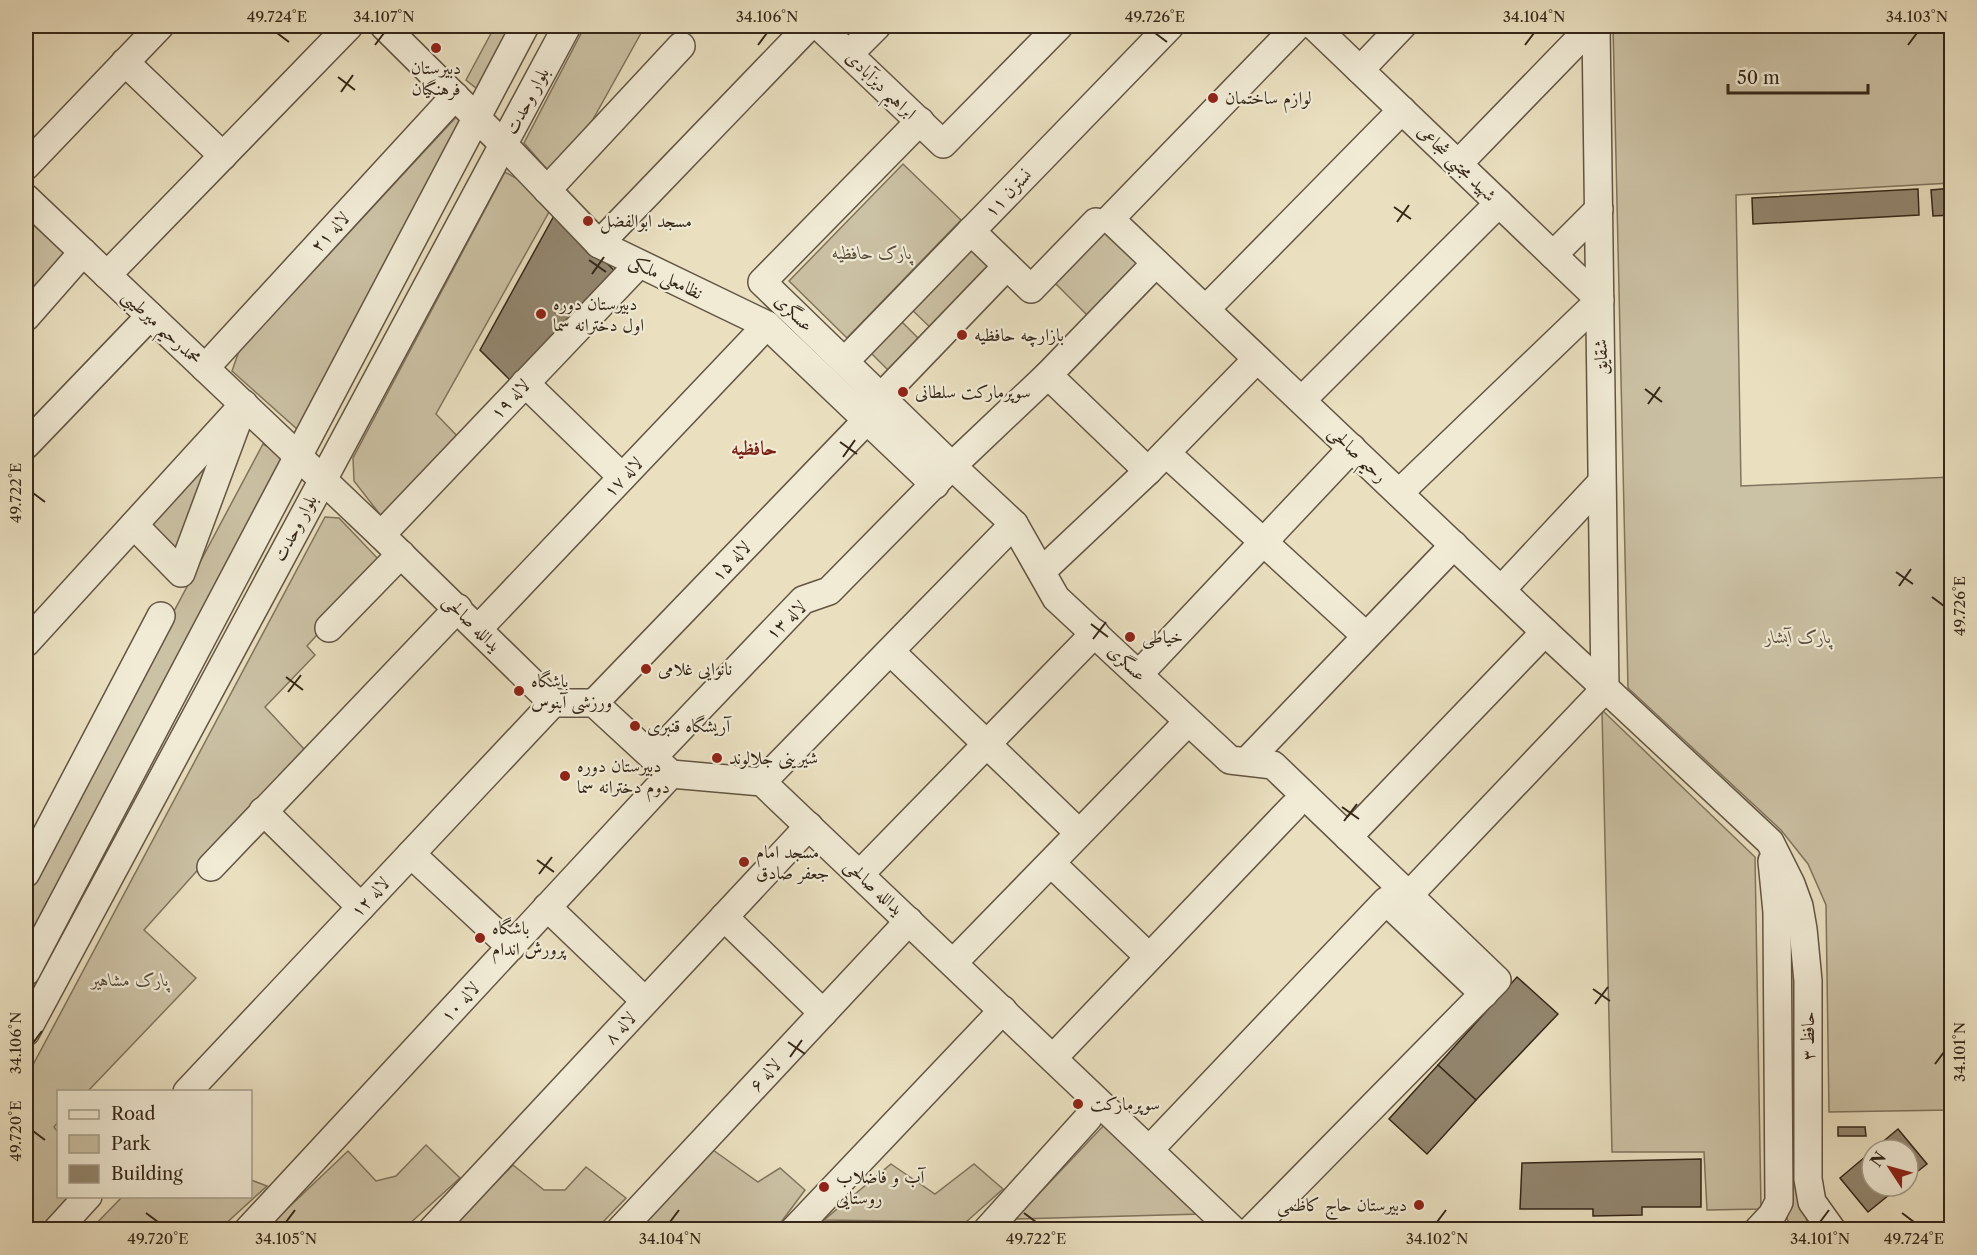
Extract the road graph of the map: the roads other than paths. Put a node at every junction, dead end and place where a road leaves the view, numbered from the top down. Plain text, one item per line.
1 (158, 26) edge
2 (349, 26) edge
3 (384, 26) edge
4 (525, 26) edge
5 (567, 26) edge
6 (809, 26) edge
7 (819, 26) edge
8 (877, 26) edge
9 (1059, 26) edge
10 (1170, 26) edge
11 (1297, 26) edge
12 (1314, 26) edge
13 (1402, 26) edge
14 (1596, 28) edge
15 (681, 46) dead end
16 (849, 54) junction
17 (125, 62) junction
18 (1360, 70) junction
19 (455, 96) junction
20 (1402, 110) junction
21 (476, 117) junction
22 (920, 122) junction
23 (504, 145) junction
24 (223, 156) junction
25 (1458, 164) junction
26 (26, 166) edge
27 (547, 190) junction
28 (26, 198) edge
29 (1499, 203) junction
30 (1599, 209) junction
31 (1103, 220) junction
32 (971, 231) junction
33 (599, 244) junction
34 (83, 252) junction
35 (1553, 255) junction
36 (1156, 263) junction
37 (639, 264) junction
38 (1007, 266) junction
39 (107, 275) junction
40 (1600, 300) junction
41 (1206, 309) junction
42 (150, 316) junction
43 (26, 317) edge
44 (767, 325) junction
45 (1257, 359) junction
46 (205, 368) junction
47 (1048, 375) junction
48 (849, 378) junction
49 (525, 383) junction
50 (881, 397) junction
51 (1302, 400) junction
52 (244, 404) junction
53 (867, 420) junction
54 (26, 445) edge
55 (1352, 448) junction
56 (298, 456) junction
57 (1157, 462) junction
58 (943, 476) junction
59 (622, 477) junction
60 (322, 479) junction
61 (1600, 484) dead end
62 (1400, 493) junction
63 (1014, 524) junction
64 (134, 525) junction
65 (381, 534) junction
66 (1264, 543) junction
67 (1454, 545) junction
68 (401, 554) junction
69 (1042, 571) junction
70 (1501, 590) junction
71 (458, 608) junction
72 (160, 616) dead end
73 (329, 628) dead end
74 (478, 629) junction
75 (1545, 632) junction
76 (1095, 633) junction
77 (1366, 636) junction
78 (26, 643) edge
79 (891, 652) junction
80 (1139, 674) junction
81 (1605, 689) junction
82 (553, 703) junction
83 (594, 703) junction
84 (1180, 730) dead end
85 (987, 744) junction
86 (1247, 761) junction
87 (662, 765) junction
88 (762, 782) junction
89 (1293, 807) dead end
90 (264, 812) junction
91 (809, 826) junction
92 (1079, 833) junction
93 (1348, 837) junction
94 (1770, 842) junction
95 (411, 854) junction
96 (1051, 863) junction
97 (212, 867) dead end
98 (26, 873) edge
99 (860, 874) junction
100 (1398, 898) junction
101 (547, 907) junction
102 (360, 908) junction
103 (724, 917) junction
104 (909, 921) junction
105 (511, 947) junction
106 (1149, 957) junction
107 (954, 963) junction
108 (26, 972) edge
109 (645, 1001) junction
110 (1003, 1010) junction
111 (823, 1013) junction
112 (26, 1032) edge
113 (1054, 1057) junction
114 (189, 1090) edge
115 (1088, 1118) dead end
116 (1150, 1149) junction
117 (87, 1198) edge
118 (57, 1230) edge
119 (248, 1230) edge
120 (432, 1230) edge
121 (620, 1230) edge
122 (794, 1230) edge
123 (987, 1230) edge
124 (1233, 1230) edge
125 (1251, 1230) edge
126 (1758, 1230) edge
127 (1832, 1230) edge

1 - 17 street
2 - 24 street
3 - 19 street, نظامعلی ملکی
4 - 21 street, بلوار وحدت
5 - 23 street, بلوار وحدت
6 - 33 street
7 - 16 street, ابراهیم دیزآبادی
8 - 16 street
9 - 22 street, ابراهیم دیزآبادی
10 - 32 street, نسترن ۱۱
11 - 31 street
12 - 18 street, شهید مجتبی شجاعی
13 - 18 street
14 - 25 street
14 - 30 street, شقایق
15 - 27 street
16 - 22 street, ابراهیم دیزآبادی
17 - 24 street
17 - 26 street
18 - 20 street, شهید مجتبی شجاعی
19 - 21 street, نظامعلی ملکی
19 - 46 street, لاله ۲۱
20 - 25 street, شهید مجتبی شجاعی
20 - 41 street
21 - 23 street, نظامعلی ملکی
21 - 56 street, بلوار وحدت
22 - 48 street, عسگری
23 - 27 street, نظامعلی ملکی
23 - 60 street, بلوار وحدت
24 - 39 street
25 - 29 street, شهید مجتبی شجاعی
27 - 33 street, نظامعلی ملکی
28 - 34 street, محمدرحیم میرطیبی
29 - 35 street, شهید مجتبی شجاعی
29 - 51 street
30 - 35 street
30 - 40 street, شقایق
31 - 36 street, رحیم صالحی
31 - 38 street
32 - 38 street
32 - 48 street, نسترن ۱۱
33 - 37 street, نظامعلی ملکی
34 - 39 street, محمدرحیم میرطیبی
34 - 43 street
35 - 40 street, شهید مجتبی شجاعی
36 - 41 street, رحیم صالحی
36 - 47 street, لاله ۱۳
37 - 44 street, نظامعلی ملکی
37 - 49 street, لاله ۱۹
38 - 50 street
39 - 42 street, محمدرحیم میرطیبی
40 - 62 street
40 - 81 street, شقایق
41 - 45 street, رحیم صالحی
42 - 46 street, محمدرحیم میرطیبی
42 - 54 street
44 - 48 street, نظامعلی ملکی
44 - 59 street, لاله ۱۷
45 - 51 street, رحیم صالحی
45 - 57 street
46 - 52 street, محمدرحیم میرطیبی
47 - 57 street
47 - 58 street, لاله ۱۳
48 - 50 street, عسگری
48 - 53 street, نظامعلی ملکی
49 - 59 street
49 - 65 street, لاله ۱۹
50 - 58 street, عسگری
51 - 55 street, رحیم صالحی
52 - 56 street, محمدرحیم میرطیبی
52 - 64 street
52 - 64 street
53 - 58 street, نظامعلی ملکی
53 - 83 street, لاله ۱۵
55 - 62 street, رحیم صالحی
55 - 66 street
56 - 60 street, محمدرحیم میرطیبی
56 - 108 street, بلوار وحدت
57 - 66 street
57 - 69 street
58 - 63 street, عسگری
58 - 87 street, لاله ۱۳
59 - 74 street, لاله ۱۷
60 - 65 street, یدالله صالحی
60 - 112 street, بلوار وحدت
61 - 70 street
62 - 67 street, رحیم صالحی
63 - 69 street, عسگری
63 - 79 street
64 - 78 street
65 - 68 street, یدالله صالحی
66 - 77 street
66 - 80 street
67 - 70 street, رحیم صالحی
67 - 77 street
68 - 71 street, یدالله صالحی
68 - 73 street
69 - 76 street, عسگری
70 - 75 street, رحیم صالحی
71 - 74 street, یدالله صالحی
71 - 90 street
72 - 98 street
74 - 82 street, یدالله صالحی
75 - 81 street, رحیم صالحی
75 - 93 street
76 - 80 street, عسگری
76 - 85 street
77 - 86 street
79 - 85 street
79 - 88 street
80 - 86 street, عسگری
81 - 94 street, حافظ ۳
81 - 100 street
82 - 83 street
82 - 95 street, لاله ۱۲
83 - 87 street
84 - 92 street
85 - 92 street
85 - 99 street
86 - 93 street, عسگری
87 - 88 street
87 - 101 street, لاله ۱۰
88 - 91 street, یدالله صالحی
89 - 106 street
90 - 97 street
90 - 102 street
91 - 99 street, یدالله صالحی
91 - 103 street, لاله ۸
92 - 96 street
93 - 100 street, عسگری
94 - 126 street, حافظ ۳
94 - 127 street, حافظ ۳
95 - 102 street, لاله ۱۲
95 - 105 street
96 - 106 street
96 - 107 street
99 - 104 street, یدالله صالحی
100 - 116 street
100 - 125 street, عسگری
101 - 105 street, لاله ۱۰
101 - 109 street
102 - 114 street, لاله ۱۲
103 - 109 street, لاله ۸
103 - 111 street
104 - 107 street, یدالله صالحی
104 - 111 street, لاله ۶
105 - 119 street, لاله ۱۰
106 - 113 street
107 - 110 street, یدالله صالحی
109 - 120 street, لاله ۸
110 - 113 street, یدالله صالحی
110 - 122 street
111 - 121 street, لاله ۶
113 - 116 street, یدالله صالحی
115 - 123 street
116 - 124 street, یدالله صالحی
117 - 118 street

